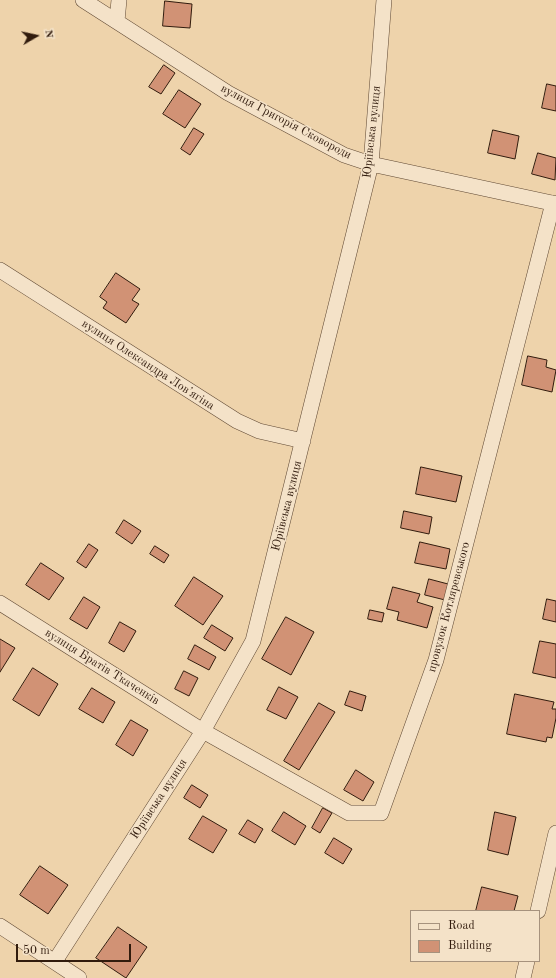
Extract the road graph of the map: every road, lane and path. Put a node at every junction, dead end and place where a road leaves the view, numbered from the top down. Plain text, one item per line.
1 (83, 0) edge
2 (119, 0) edge
3 (384, 0) edge
4 (116, 21) junction
5 (371, 164) junction
6 (555, 204) edge
7 (0, 270) edge
8 (303, 441) junction
9 (0, 603) edge
10 (203, 731) junction
11 (556, 833) edge
12 (538, 910) edge
13 (0, 926) edge
14 (55, 961) junction
15 (526, 962) edge
16 (79, 978) edge
17 (523, 978) edge

1 - 4 street, вулиця Григорія Сковороди
2 - 4 street
3 - 5 street, Юріївська вулиця
4 - 5 street, вулиця Григорія Сковороди
5 - 6 street, вулиця Григорія Сковороди
5 - 8 street, Юріївська вулиця
6 - 10 street, провулок Котляревського
7 - 8 street, вулиця Олександра Ловʼягіна
8 - 10 street, Юріївська вулиця
9 - 10 street, вулиця Братів Ткаченків
10 - 14 street, Юріївська вулиця
11 - 12 street
13 - 14 street
14 - 16 street
15 - 17 street

